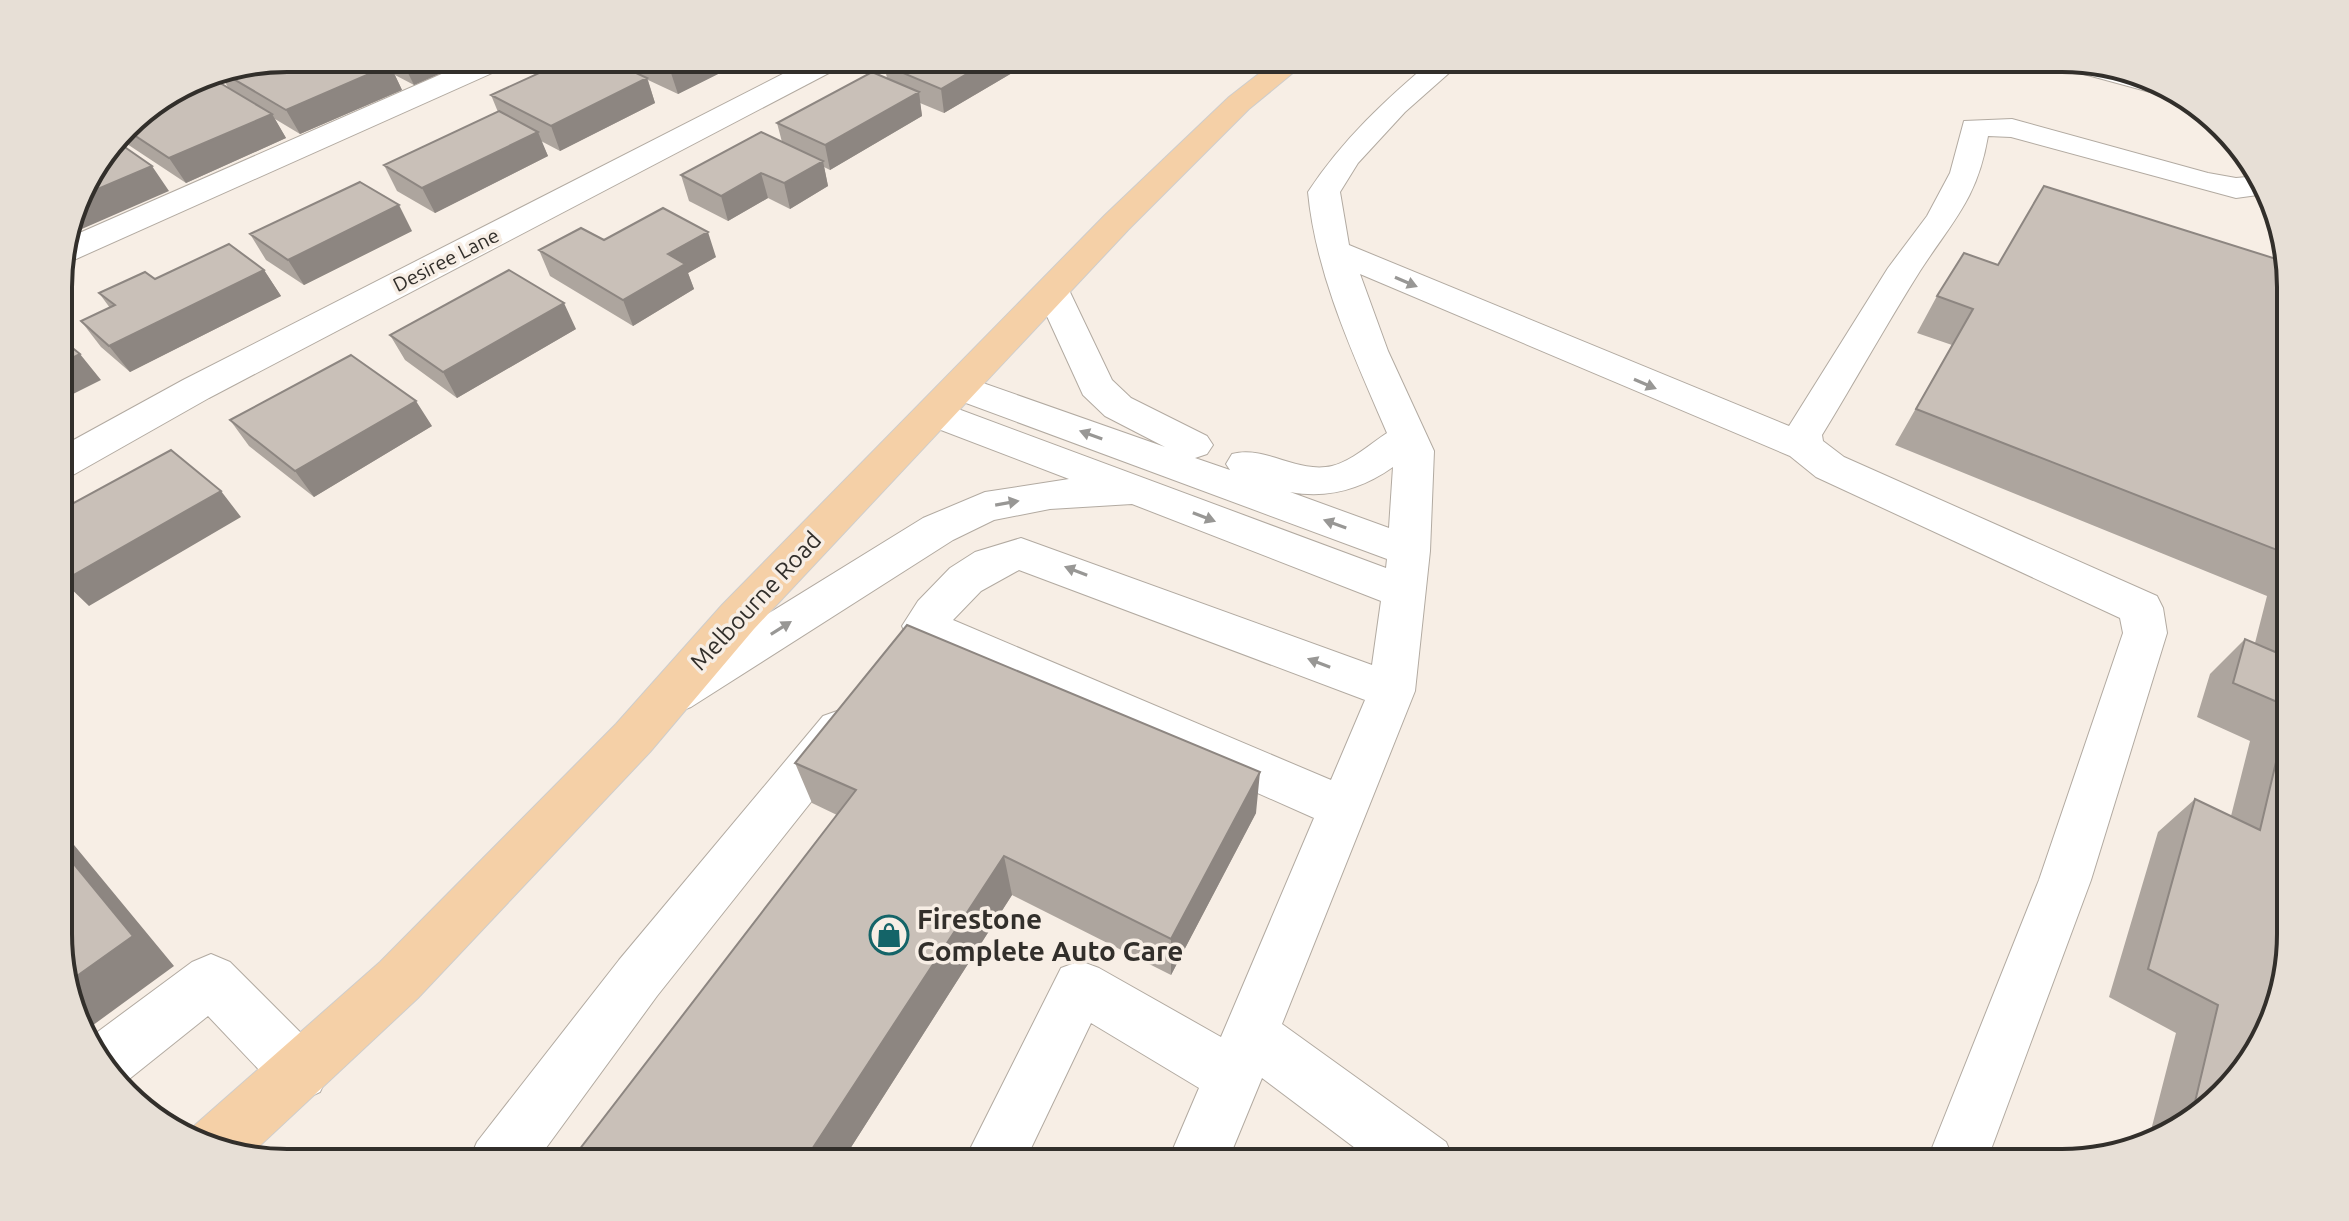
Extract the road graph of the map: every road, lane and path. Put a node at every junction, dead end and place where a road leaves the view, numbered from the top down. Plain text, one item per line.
1 (470, 72) edge
2 (809, 72) edge
3 (1279, 72) edge
4 (1435, 72) edge
5 (2251, 186) edge
6 (76, 247) edge
7 (1334, 251) junction
8 (1052, 290) junction
9 (947, 400) junction
10 (1408, 438) junction
11 (1197, 447) junction
12 (1804, 447) junction
13 (72, 458) edge
14 (1131, 490) junction
15 (1266, 499) junction
16 (1406, 572) junction
17 (895, 662) junction
18 (1392, 691) junction
19 (667, 699) junction
20 (1344, 808) junction
21 (1242, 1056) junction
22 (111, 1057) edge
23 (300, 1072) junction
24 (224, 1139) edge
25 (509, 1149) edge
26 (1000, 1149) edge
27 (1203, 1149) edge
28 (1401, 1149) edge
29 (1961, 1149) edge

1 - 6 street
2 - 13 street, Desiree Lane
3 - 8 main road, Melbourne Road
4 - 7 street
5 - 12 street
7 - 10 street
7 -> 12 street
8 - 9 main road, Melbourne Road
8 - 11 street
9 - 14 street
15 -> 9 street
9 - 19 main road, Melbourne Road
10 - 11 street
10 - 16 street
11 - 15 street
12 - 29 street
14 -> 16 street
19 -> 14 street
16 -> 15 street
16 - 18 street
18 -> 17 street
17 - 20 street
17 - 25 street
18 - 20 street
19 - 23 main road, Melbourne Road
20 - 21 street
21 - 26 street
21 - 27 street
21 - 28 street
22 - 23 street
23 - 24 main road, Melbourne Road

